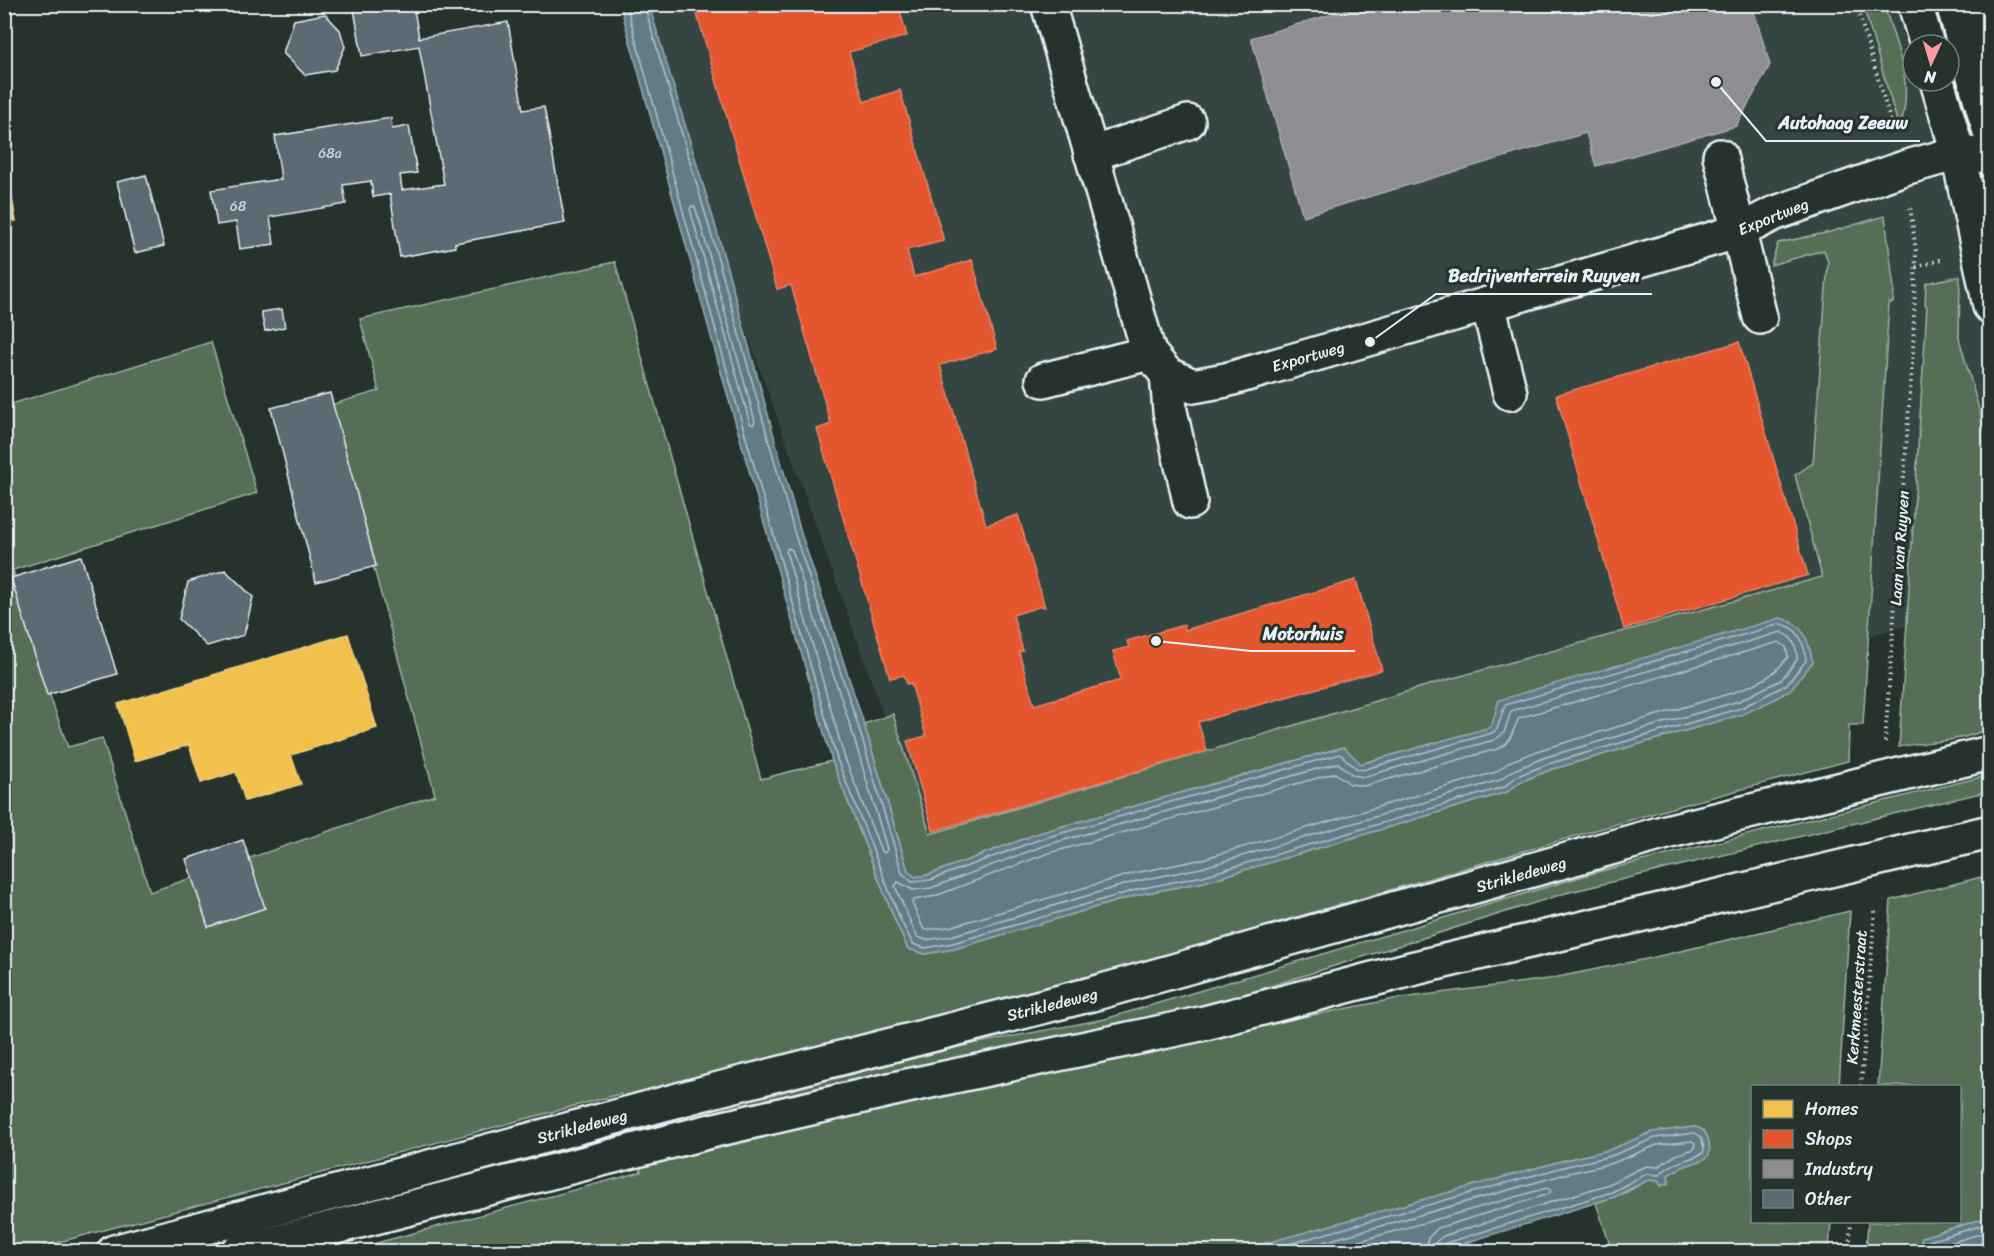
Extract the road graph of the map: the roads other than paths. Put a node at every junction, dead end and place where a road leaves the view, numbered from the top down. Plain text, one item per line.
1 (1048, 4) edge
2 (1915, 4) edge
3 (1923, 33) edge
4 (1972, 35) edge
5 (1943, 93) edge
6 (1188, 122) dead end
7 (1989, 132) edge
8 (1091, 154) junction
9 (1974, 154) edge
10 (1720, 156) dead end
11 (1740, 231) junction
12 (1488, 304) junction
13 (1989, 306) edge
14 (1760, 317) dead end
15 (1158, 364) junction
16 (1043, 380) dead end
17 (1510, 393) dead end
18 (1190, 502) dead end
19 (1989, 753) edge
20 (1989, 832) edge
21 (114, 1251) edge
22 (238, 1251) edge

1 - 8 main road
2 - 3 main road
4 - 7 main road
5 - 9 main road
6 - 8 main road
8 - 15 main road
9 - 11 main road, Exportweg
9 - 13 main road
10 - 11 main road
11 - 12 main road, Exportweg
11 - 14 main road
12 - 15 main road, Exportweg
12 - 17 main road
15 - 16 main road
15 - 18 main road
19 - 21 main road, Strikledeweg
20 - 22 main road

